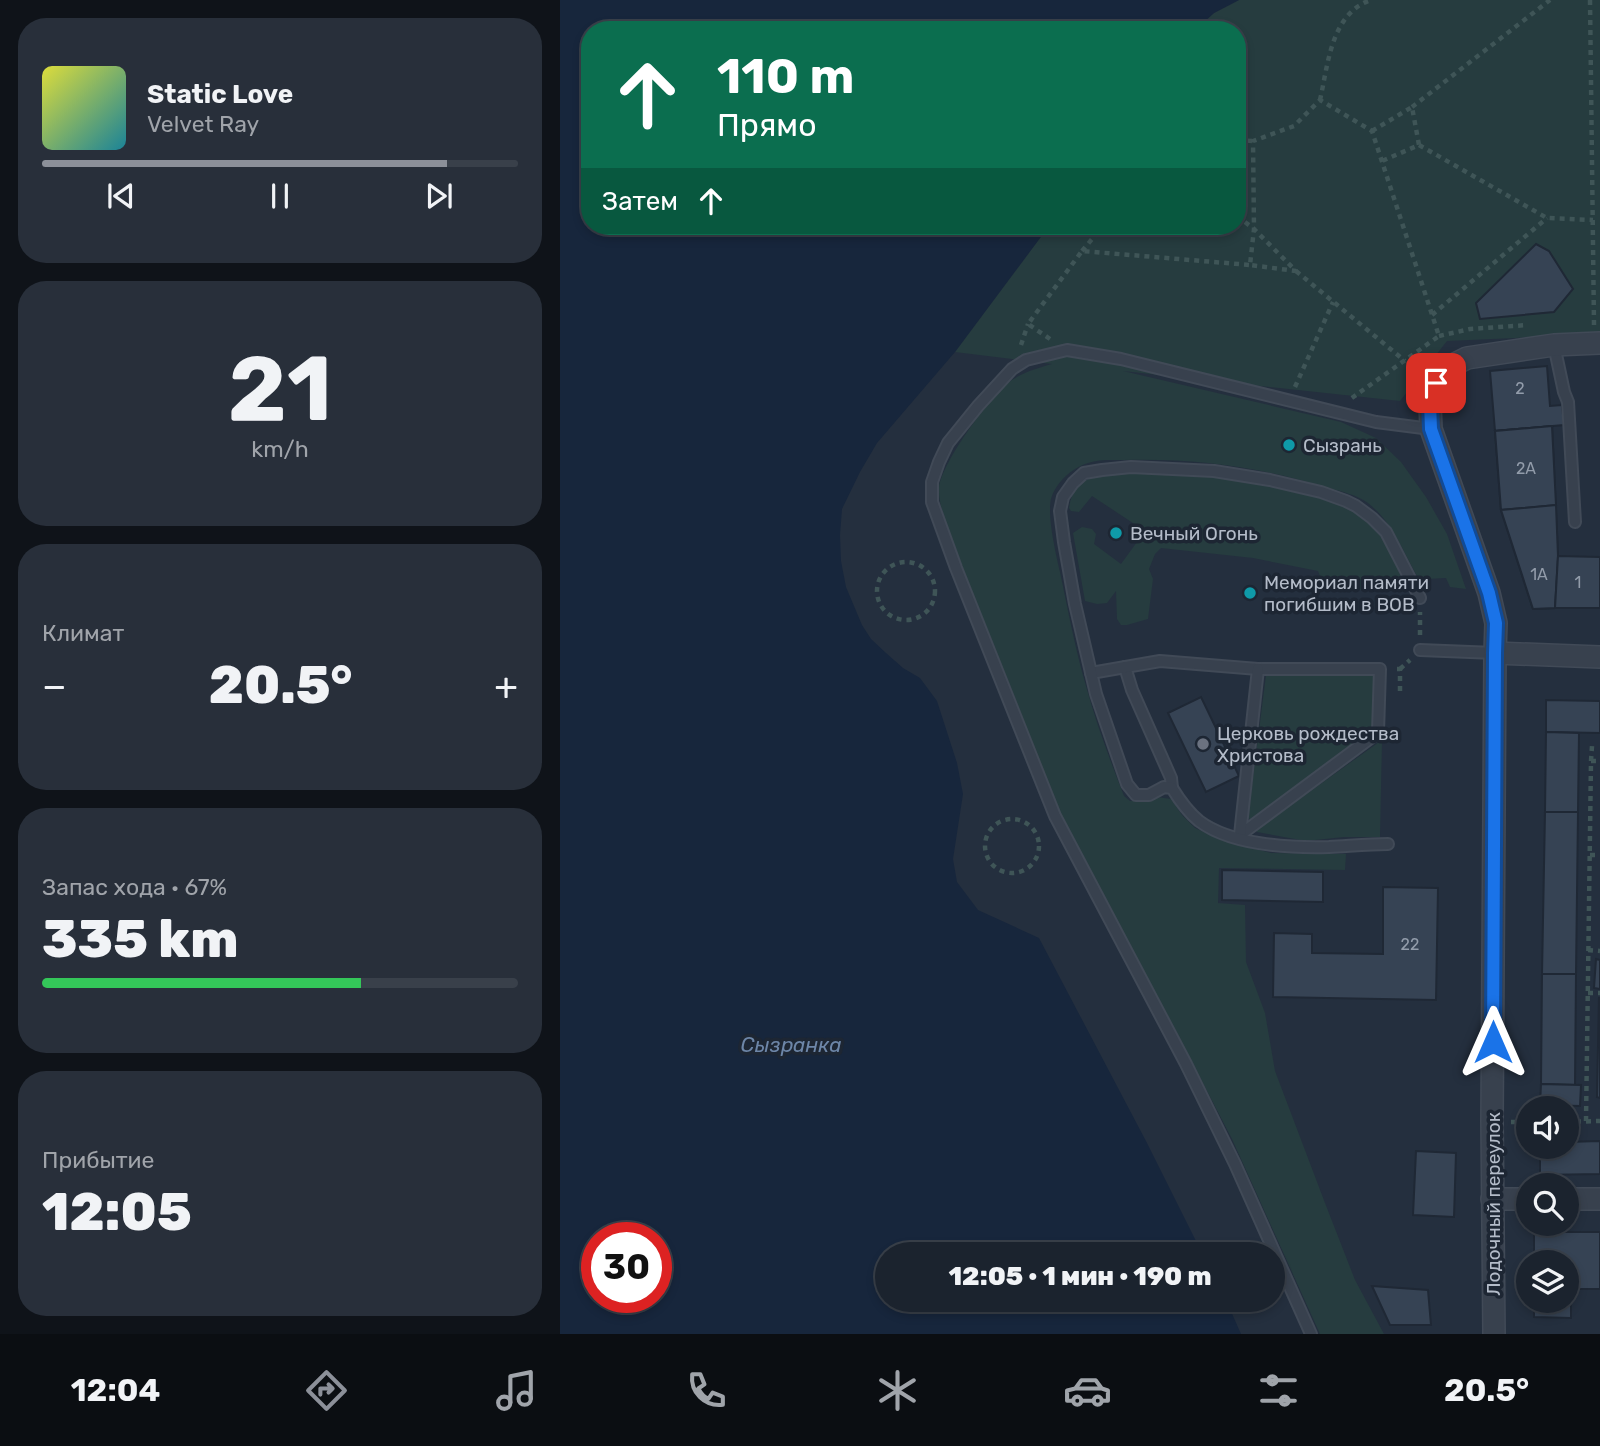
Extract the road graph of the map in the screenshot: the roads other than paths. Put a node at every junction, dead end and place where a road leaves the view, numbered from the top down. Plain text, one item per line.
1 (1597, 344) edge
2 (1554, 345) junction
3 (1431, 429) junction
4 (1575, 522) dead end
5 (1420, 598) road end
6 (1420, 650) road end
7 (1495, 653) junction
8 (1600, 657) edge
9 (1125, 667) junction
10 (1258, 669) junction
11 (1091, 673) junction
12 (1172, 788) junction
13 (1240, 836) junction
14 (1388, 844) dead end
15 (1492, 1199) junction
16 (1516, 1199) edge
17 (1579, 1199) edge
18 (1600, 1199) edge
19 (1311, 1334) edge
20 (1494, 1334) edge

1 - 2 street
2 - 3 street
2 - 4 lane
3 - 7 street, Лодочный переулок
3 - 19 lane
5 - 11 lane
6 - 7 lane
7 - 8 street
7 - 15 street, Лодочный переулок
9 - 10 lane
9 - 11 lane
9 - 12 lane
10 - 13 lane
10 - 13 lane
11 - 12 lane
12 - 13 lane
13 - 14 lane
15 - 16 street
15 - 20 street, Лодочный переулок
17 - 18 street

